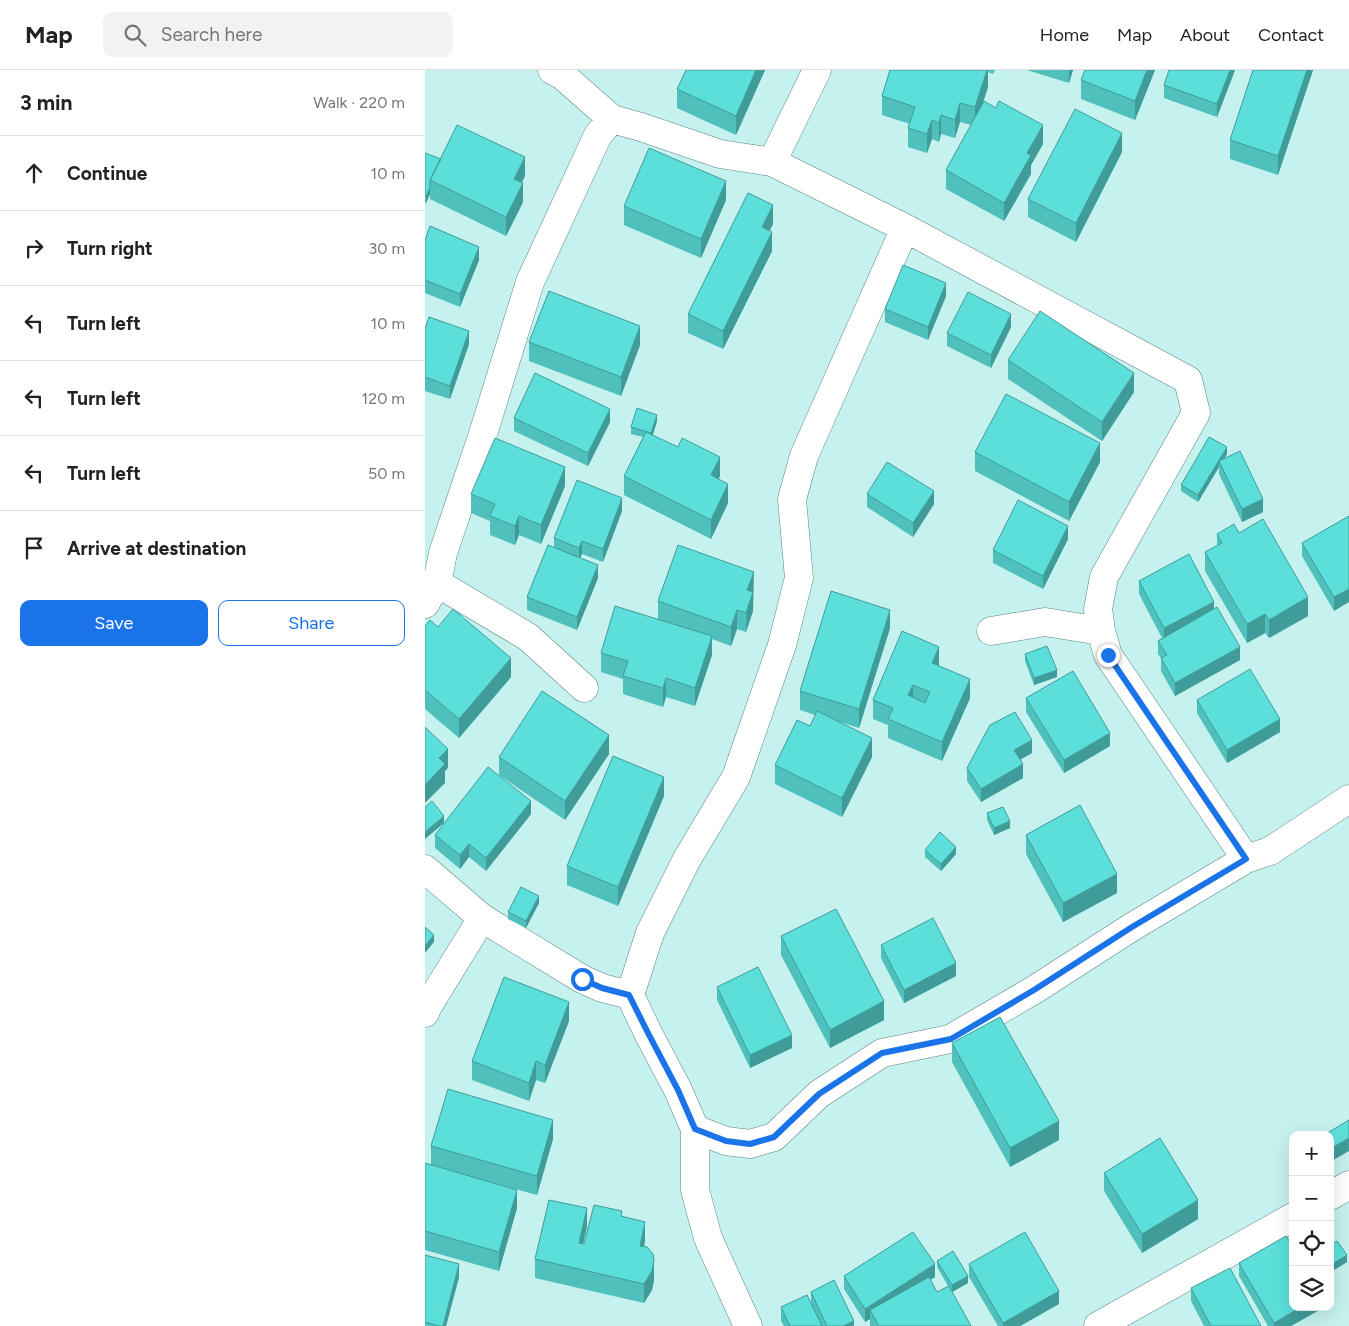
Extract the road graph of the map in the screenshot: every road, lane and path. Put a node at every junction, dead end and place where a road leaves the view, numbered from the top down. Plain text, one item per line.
1 (552, 70) edge
2 (817, 70) edge
3 (612, 119) junction
4 (772, 162) junction
5 (905, 228) junction
6 (431, 593) edge
7 (991, 631) dead end
8 (1101, 631) junction
9 (585, 688) dead end
10 (1349, 799) edge
11 (1246, 859) junction
12 (425, 869) edge
13 (482, 918) junction
14 (629, 995) junction
15 (425, 1014) edge
16 (695, 1129) junction
17 (1349, 1185) edge
18 (1334, 1194) edge
19 (1289, 1219) edge
20 (748, 1326) edge
21 (1098, 1326) edge

1 - 3 street
2 - 4 street
3 - 4 street
3 - 6 street
4 - 5 street
5 - 8 street
5 - 14 street
6 - 9 street
7 - 8 street
8 - 11 street
10 - 11 street
11 - 16 street
12 - 13 street
13 - 14 street
13 - 15 street
14 - 16 street
16 - 20 street
17 - 18 street
19 - 21 street

